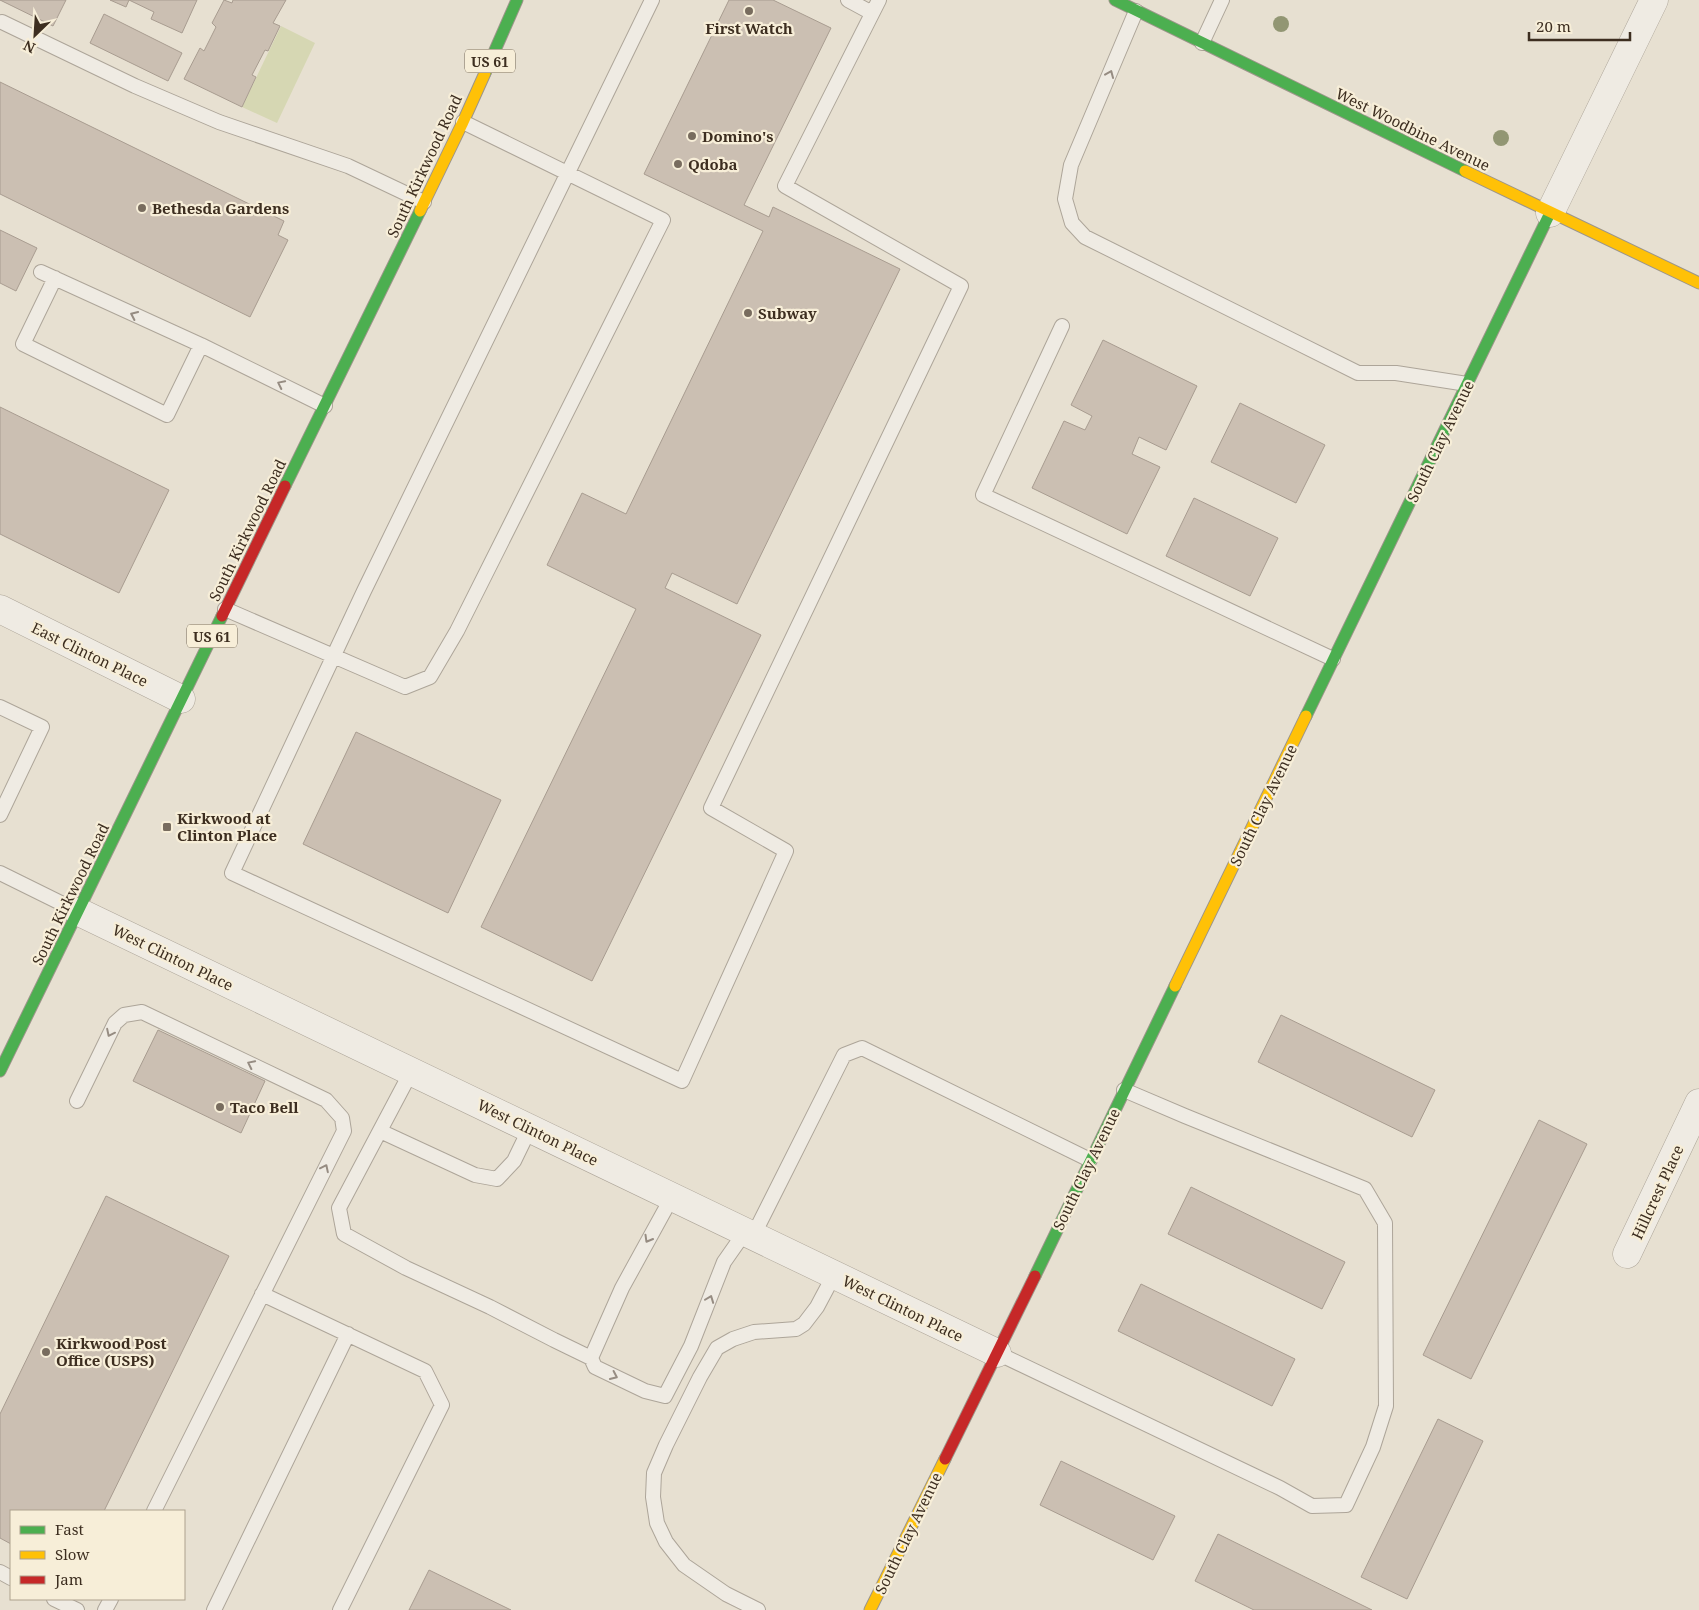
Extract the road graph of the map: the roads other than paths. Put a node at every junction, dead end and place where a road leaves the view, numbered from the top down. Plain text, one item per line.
1 (517, 0) edge
2 (652, 0) edge
3 (848, 0) edge
4 (879, 0) edge
5 (1114, 0) edge
6 (1222, 0) edge
7 (1654, 0) edge
8 (1136, 10) junction
9 (872, 13) junction
10 (2, 22) dead end
11 (1202, 43) junction
12 (462, 122) junction
13 (568, 174) junction
14 (424, 202) junction
15 (1550, 213) junction
16 (41, 272) dead end
17 (55, 278) junction
18 (1699, 284) edge
19 (1062, 326) dead end
20 (201, 345) junction
21 (1467, 384) junction
22 (325, 406) junction
23 (225, 609) junction
24 (0, 610) edge
25 (334, 656) junction
26 (1333, 659) junction
27 (181, 699) junction
28 (0, 707) edge
29 (0, 815) edge
30 (0, 873) edge
31 (78, 912) junction
32 (0, 1071) edge
33 (411, 1072) junction
34 (1124, 1090) junction
35 (77, 1101) dead end
36 (1699, 1104) edge
37 (530, 1128) junction
38 (380, 1131) junction
39 (1090, 1160) junction
40 (672, 1197) junction
41 (749, 1234) junction
42 (1627, 1254) dead end
43 (834, 1274) junction
44 (262, 1294) junction
45 (348, 1334) junction
46 (997, 1353) junction
47 (591, 1358) junction
48 (154, 1510) edge
49 (56, 1600) edge
50 (77, 1610) edge
51 (214, 1610) edge
52 (340, 1610) edge
53 (758, 1610) edge
54 (870, 1610) edge

1 - 12 street, South Kirkwood Road / US 61
2 - 13 lane
3 - 9 lane
4 - 9 lane
5 - 8 street, West Woodbine Avenue
6 - 11 lane
7 - 15 street, South Clay Avenue
8 - 11 street, West Woodbine Avenue
21 -> 8 lane
9 - 25 lane
10 - 14 lane
11 - 15 street, West Woodbine Avenue
12 - 13 lane
12 - 14 street, South Kirkwood Road / US 61
13 - 25 lane
13 - 25 lane
14 - 22 street, South Kirkwood Road / US 61
15 - 18 street, West Woodbine Avenue
15 - 21 street, South Clay Avenue
16 - 17 lane
20 -> 17 lane
17 - 20 lane
19 - 26 lane
22 -> 20 lane
21 - 26 street, South Clay Avenue
22 - 23 street, South Kirkwood Road / US 61
23 - 25 lane
23 - 27 street, South Kirkwood Road / US 61
24 - 27 street, East Clinton Place
26 - 34 street, South Clay Avenue
27 - 31 street, South Kirkwood Road / US 61
28 - 29 lane
30 - 31 lane
31 - 32 street, South Kirkwood Road / US 61
31 - 33 street, West Clinton Place
33 - 37 street, West Clinton Place
33 - 38 lane
34 - 39 street, South Clay Avenue
34 - 46 lane
44 -> 35 lane
36 - 42 street, Hillcrest Place
37 - 38 lane
37 - 40 street, West Clinton Place
38 - 47 lane
39 - 41 lane
39 - 46 street, South Clay Avenue
40 - 41 street, West Clinton Place
40 -> 47 lane
41 - 43 street, West Clinton Place
47 -> 41 lane
43 - 46 street, West Clinton Place
43 - 53 lane
44 - 45 lane
44 - 48 lane
45 - 51 lane
45 - 52 lane
46 - 54 street, South Clay Avenue
49 - 50 lane

